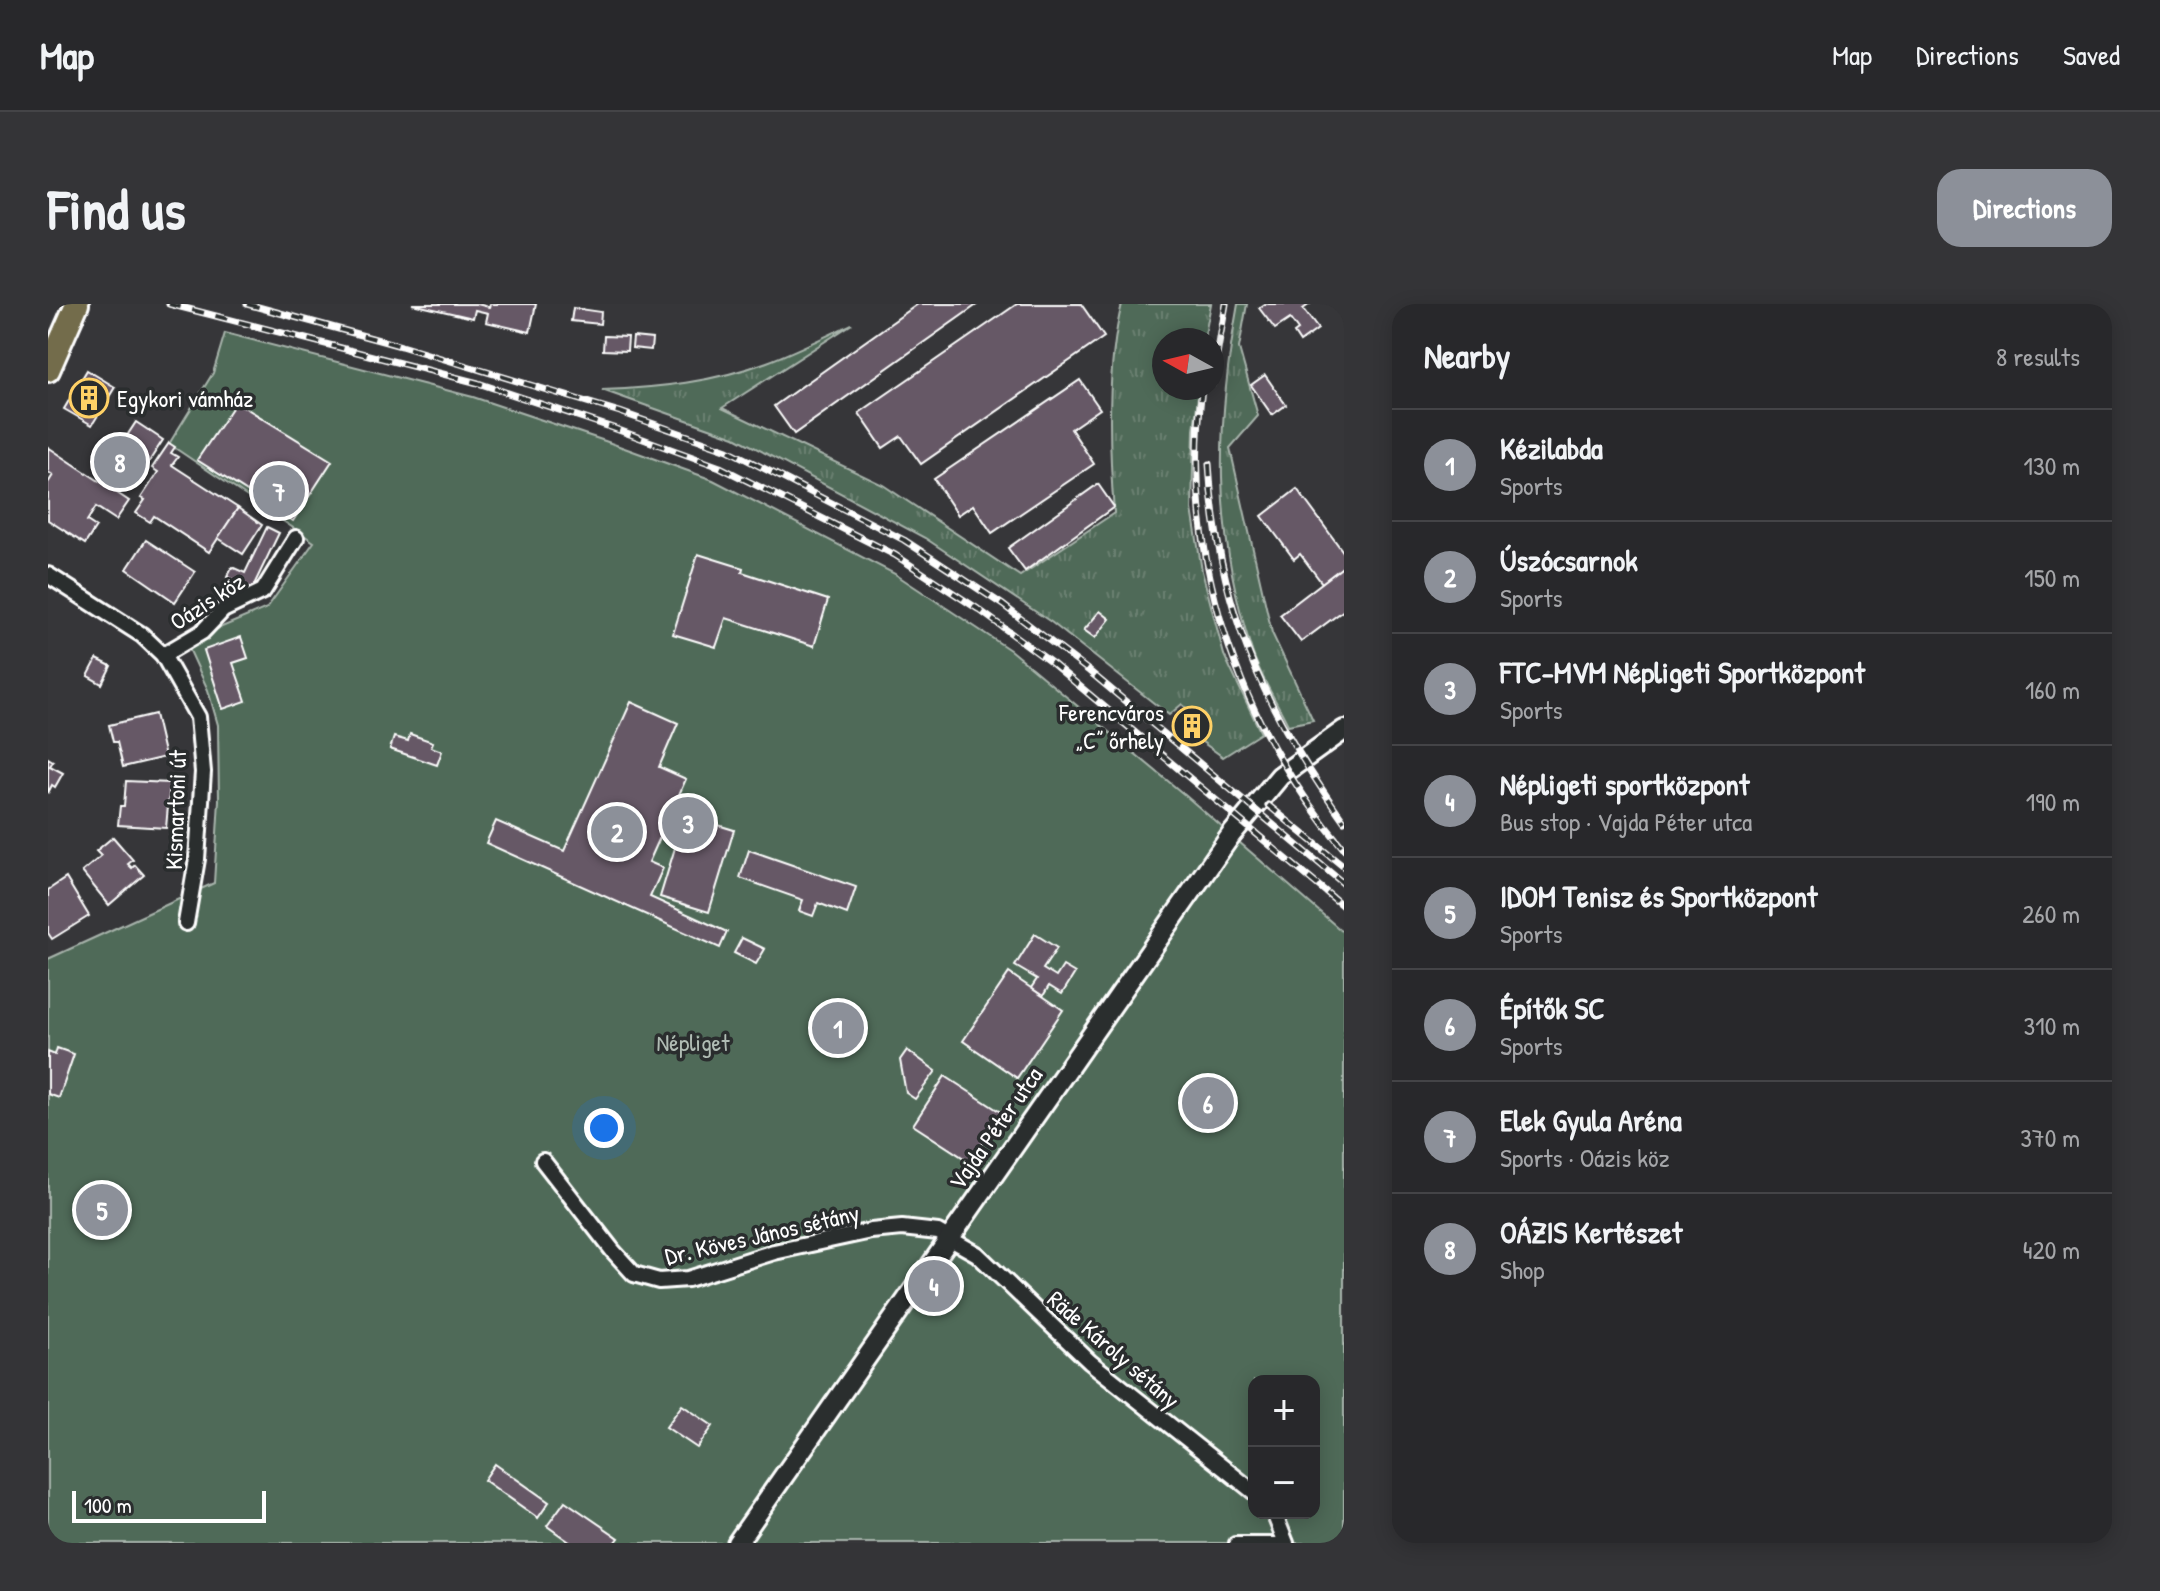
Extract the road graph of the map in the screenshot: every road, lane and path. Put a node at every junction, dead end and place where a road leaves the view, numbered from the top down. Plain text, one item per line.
1 (77, 304) edge
2 (48, 370) edge
3 (296, 538) dead end
4 (48, 575) edge
5 (163, 655) junction
6 (1344, 730) edge
7 (186, 923) dead end
8 (543, 1161) dead end
9 (948, 1238) junction
10 (1248, 1487) edge
11 (1276, 1519) edge
12 (737, 1543) edge
13 (1235, 1543) edge
14 (1286, 1543) edge

1 - 2 main road
3 - 5 street, Oázis köz
4 - 5 street, Kismartoni út
5 - 7 street, Kismartoni út
6 - 9 street, Vajda Péter utca
8 - 9 street, Dr. Köves János sétány
9 - 10 street, Räde Károly sétány
9 - 12 street, Vajda Péter utca
11 - 14 street
13 - 14 street

